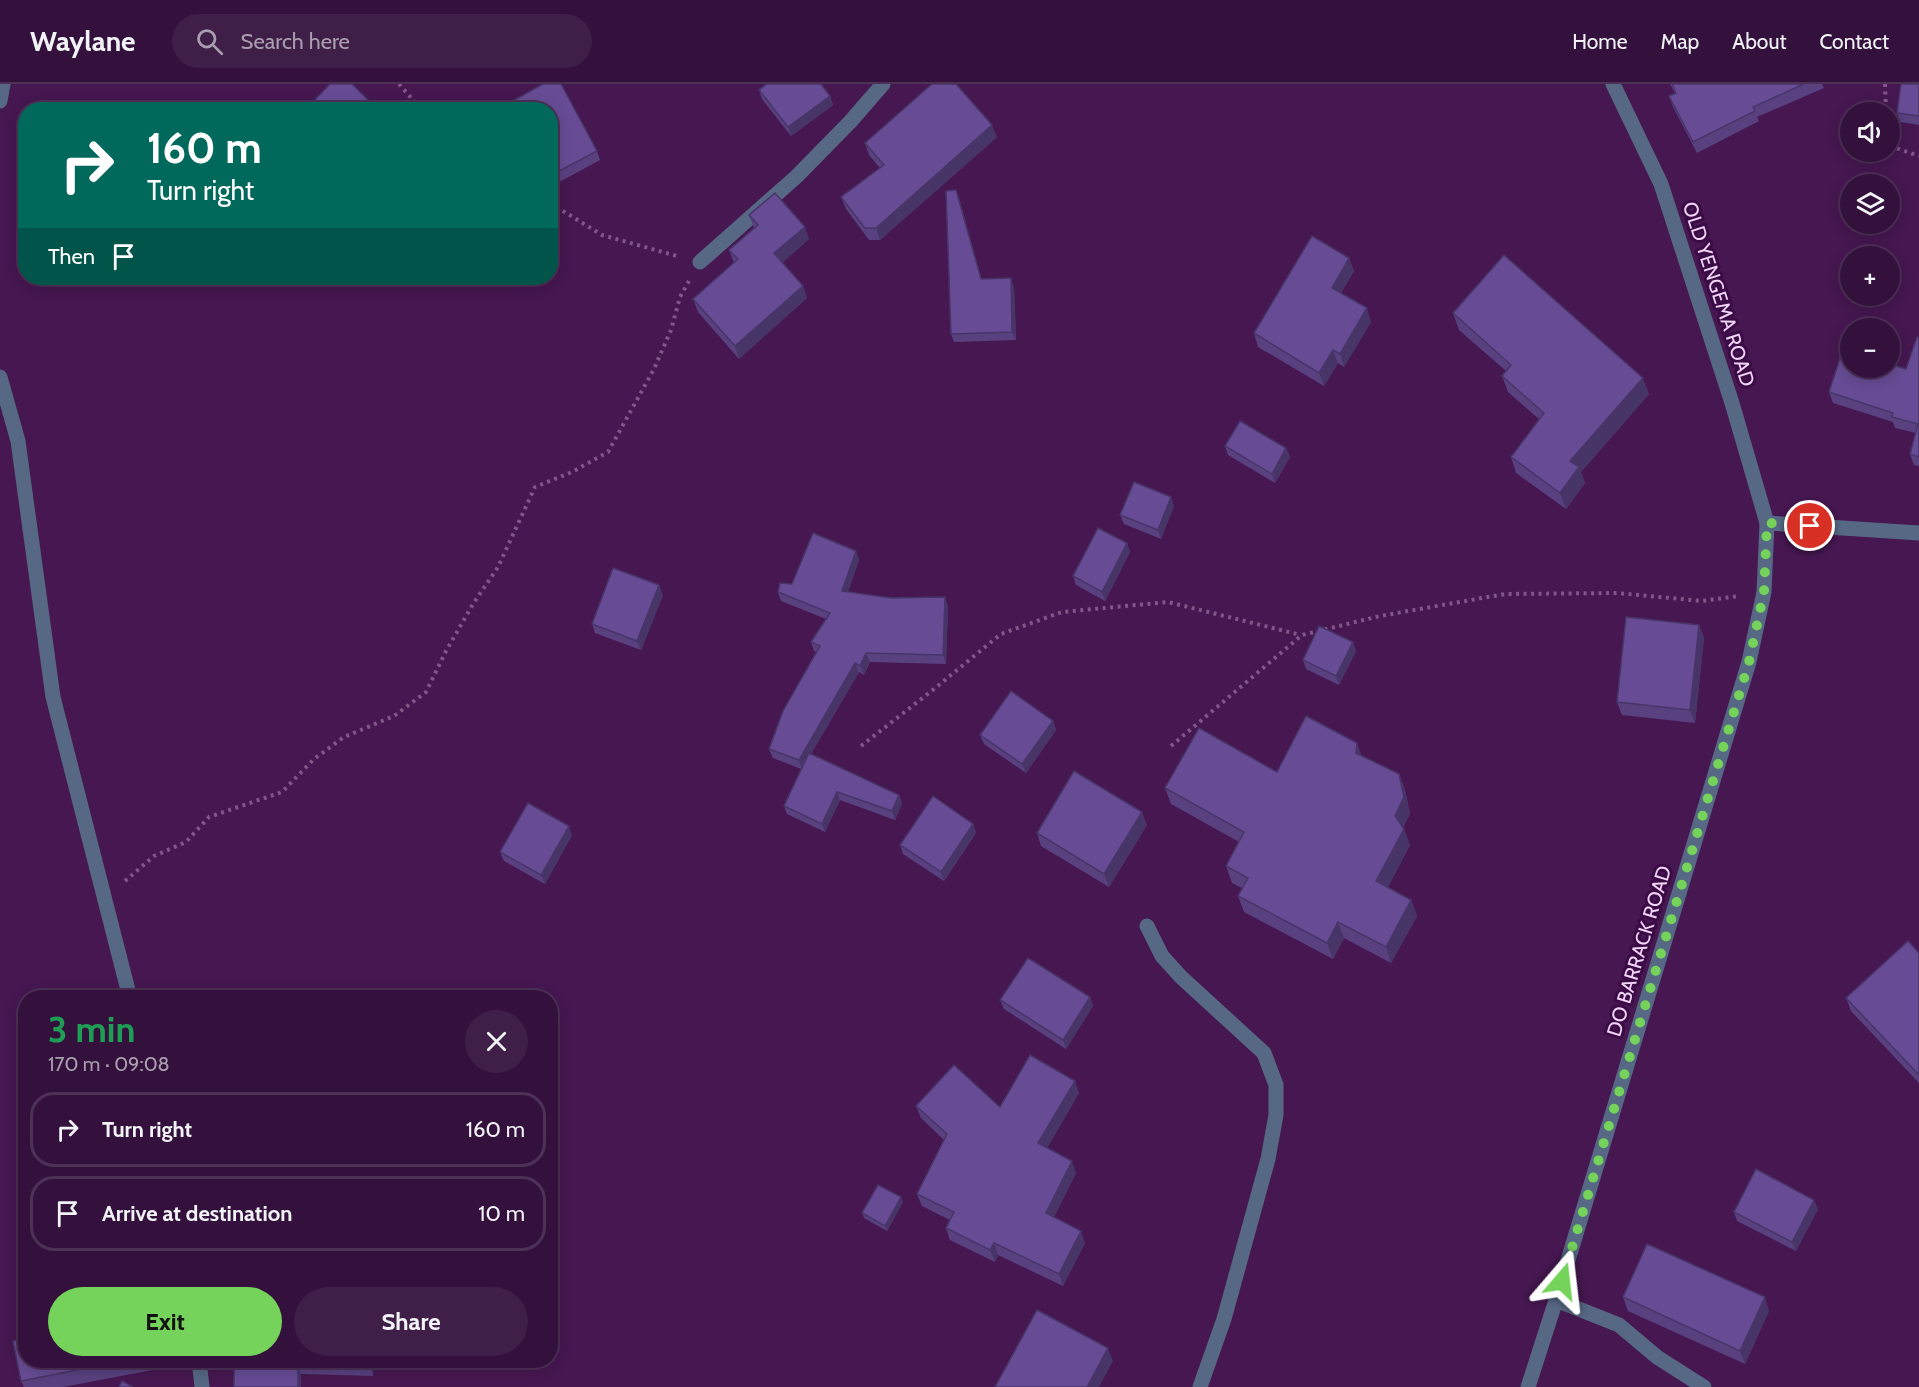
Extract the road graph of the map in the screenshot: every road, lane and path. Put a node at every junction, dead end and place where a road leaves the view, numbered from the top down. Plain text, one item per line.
1 (3, 84) edge
2 (399, 84) edge
3 (883, 84) edge
4 (1613, 84) edge
5 (1885, 84) edge
6 (0, 101) edge
7 (416, 102) edge
8 (1886, 102) edge
9 (1900, 149) edge
10 (1919, 156) edge
11 (558, 208) edge
12 (700, 262) junction
13 (0, 377) edge
14 (1767, 523) junction
15 (1919, 533) edge
16 (1764, 592) junction
17 (1302, 635) junction
18 (861, 746) dead end
19 (1171, 746) dead end
20 (103, 898) junction
21 (1147, 926) dead end
22 (128, 990) edge
23 (1556, 1300) junction
24 (200, 1368) edge
25 (202, 1387) edge
26 (1200, 1387) edge
27 (1528, 1387) edge
28 (1704, 1387) edge

1 - 6 street
2 - 7 path
3 - 12 street
4 - 14 street, OLD YENGEMA ROAD
5 - 8 path
9 - 10 path
11 - 12 path
12 - 20 path
13 - 20 street
14 - 15 street
14 - 16 street, DO BARRACK ROAD
16 - 17 path
16 - 23 street, DO BARRACK ROAD
17 - 18 path
17 - 19 path
20 - 22 street
21 - 26 street
23 - 27 street, DO BARRACK ROAD
23 - 28 street
24 - 25 street

